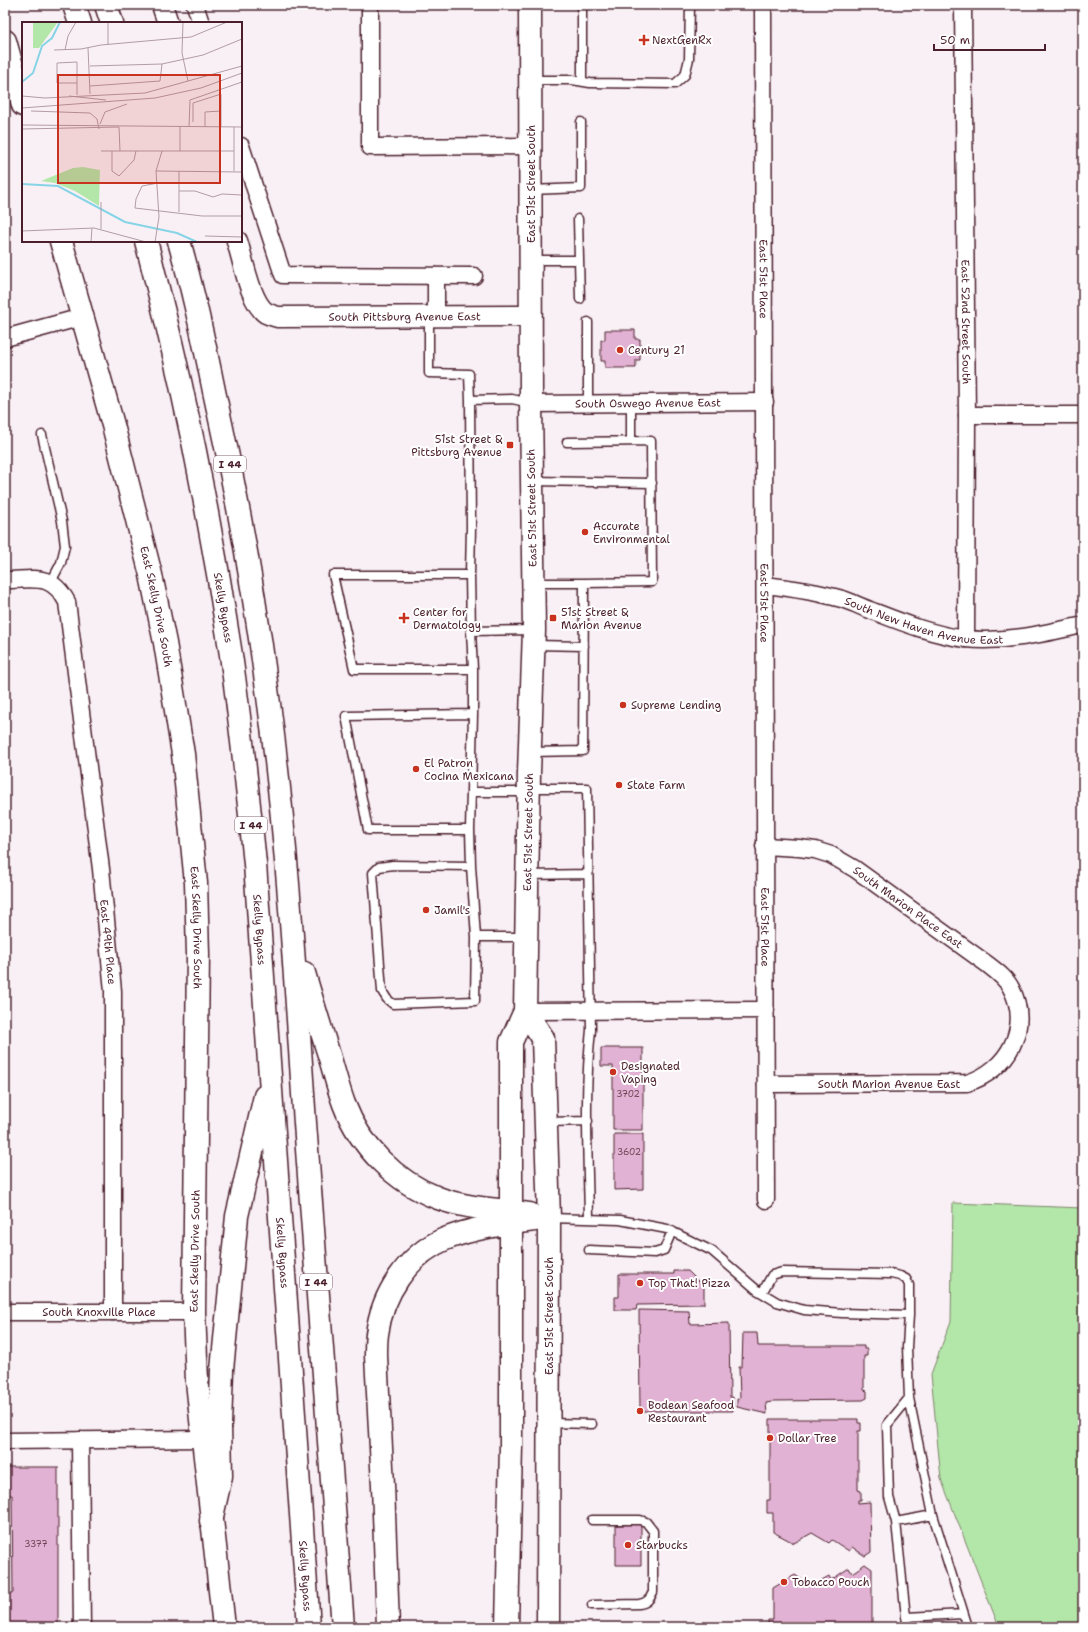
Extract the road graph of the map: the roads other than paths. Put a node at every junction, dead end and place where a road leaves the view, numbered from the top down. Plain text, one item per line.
1 (74, 5) edge
2 (106, 5) edge
3 (162, 5) edge
4 (195, 5) edge
5 (370, 5) edge
6 (530, 5) edge
7 (582, 5) edge
8 (690, 5) edge
9 (764, 5) edge
10 (963, 5) edge
11 (80, 22) edge
12 (112, 22) edge
13 (168, 22) edge
14 (201, 22) edge
15 (5, 40) edge
16 (530, 80) junction
17 (582, 81) junction
18 (22, 101) edge
19 (581, 122) dead end
20 (531, 146) junction
21 (242, 152) edge
22 (248, 189) edge
23 (531, 190) junction
24 (578, 219) dead end
25 (61, 242) edge
26 (146, 242) edge
27 (179, 242) edge
28 (237, 242) edge
29 (531, 260) junction
30 (579, 260) junction
31 (436, 276) junction
32 (474, 276) dead end
33 (580, 299) dead end
34 (531, 316) junction
35 (82, 317) junction
36 (433, 317) junction
37 (588, 322) dead end
38 (5, 338) edge
39 (470, 400) junction
40 (764, 402) junction
41 (588, 403) junction
42 (631, 403) junction
43 (531, 404) junction
44 (967, 415) junction
45 (1083, 415) edge
46 (42, 435) dead end
47 (631, 441) junction
48 (567, 442) dead end
49 (532, 481) junction
50 (652, 483) junction
51 (470, 575) junction
52 (5, 580) edge
53 (51, 582) junction
54 (533, 583) junction
55 (584, 583) junction
56 (765, 585) junction
57 (1083, 625) edge
58 (471, 631) junction
59 (534, 638) junction
60 (966, 639) junction
61 (584, 646) junction
62 (473, 669) junction
63 (473, 714) junction
64 (529, 752) junction
65 (528, 790) junction
66 (471, 792) junction
67 (470, 830) junction
68 (764, 846) junction
69 (471, 866) junction
70 (588, 874) junction
71 (527, 875) junction
72 (292, 936) junction
73 (476, 937) junction
74 (526, 937) junction
75 (590, 1010) junction
76 (766, 1010) junction
77 (525, 1011) junction
78 (1019, 1016) joint
79 (270, 1074) junction
80 (766, 1084) junction
81 (588, 1121) junction
82 (546, 1122) junction
83 (766, 1200) dead end
84 (511, 1217) junction
85 (549, 1218) junction
86 (588, 1219) junction
87 (672, 1232) junction
88 (589, 1250) dead end
89 (762, 1293) junction
90 (5, 1312) edge
91 (113, 1312) junction
92 (194, 1312) junction
93 (909, 1315) junction
94 (909, 1398) junction
95 (549, 1423) junction
96 (592, 1424) dead end
97 (203, 1439) junction
98 (80, 1440) junction
99 (5, 1441) edge
100 (933, 1515) junction
101 (592, 1520) dead end
102 (212, 1521) junction
103 (896, 1522) junction
104 (592, 1605) dead end
105 (964, 1614) junction
106 (906, 1617) junction
107 (82, 1627) edge
108 (224, 1627) edge
109 (309, 1627) edge
110 (343, 1627) edge
111 (388, 1627) edge
112 (506, 1627) edge
113 (548, 1627) edge
114 (908, 1627) edge
115 (968, 1627) edge

1 - 11 main road
2 - 12 main road
3 - 13 street
4 - 14 street
5 - 20 street
6 - 16 main road, East 51st Street South
7 - 17 lane
8 - 17 lane
9 - 40 street, East 51st Place
10 - 44 street, East 52nd Street South
15 - 18 main road
16 - 17 lane
16 - 20 main road, East 51st Street South
19 - 23 lane
20 - 23 main road, East 51st Street South
21 - 22 street
22 - 31 street
23 - 29 main road, East 51st Street South
24 - 30 lane
25 - 35 main road, East Skelly Drive South
26 - 79 main road, Skelly Bypass / I 44
27 - 72 main road, I 44
28 - 36 street, South Pittsburg Avenue East
29 - 30 lane
29 - 34 main road, East 51st Street South
30 - 33 lane
31 - 32 street
31 - 36 street
34 - 36 street, South Pittsburg Avenue East
34 - 43 main road, East 51st Street South
35 - 38 street
35 - 92 main road, East Skelly Drive South
36 - 39 lane
37 - 41 lane
39 - 43 lane
39 - 51 lane
40 - 42 street, South Oswego Avenue East
40 - 56 street, East 51st Place
41 - 42 street, South Oswego Avenue East
41 - 43 street, South Oswego Avenue East
42 - 47 lane
43 - 49 main road, East 51st Street South
44 - 45 street
44 - 60 street, East 52nd Street South
46 - 53 lane
47 - 48 lane
47 - 50 lane
49 - 50 lane
49 - 54 main road, East 51st Street South
50 - 55 lane
51 - 58 lane
51 - 62 lane
52 - 53 street
53 - 91 street, East 49th Place
54 - 55 lane
54 - 59 main road, East 51st Street South
55 - 61 lane
56 - 60 street, South New Haven Avenue East
56 - 68 street, East 51st Place
57 - 60 street, South New Haven Avenue East
58 - 59 lane
58 - 62 lane
59 - 61 lane
59 - 64 main road, East 51st Street South
61 - 64 lane
62 - 63 lane
63 - 66 lane
63 - 67 lane
64 - 65 main road, East 51st Street South
65 - 66 lane
65 - 70 lane
65 - 71 main road, East 51st Street South
66 - 67 lane
67 - 69 lane
68 - 76 street, East 51st Place
68 - 78 street, South Marion Place East
69 - 73 lane
69 - 73 lane
70 - 71 lane
70 - 75 lane
71 - 74 main road, East 51st Street South
72 - 84 main road
72 - 110 main road, I 44
73 - 74 lane
74 - 77 main road, East 51st Street South
75 - 76 street
75 - 77 street
75 - 81 lane
76 - 80 street, East 51st Place
77 - 82 main road, East 51st Street South
77 - 84 main road, East 51st Street South
78 - 80 street, South Marion Avenue East
79 - 102 main road
79 - 109 main road, Skelly Bypass / I 44
80 - 83 street, East 51st Place
81 - 82 lane
81 - 86 lane
82 - 85 main road, East 51st Street South
84 - 85 main road
84 - 111 main road
84 - 112 main road, East 51st Street South
85 - 86 lane
85 - 95 main road, East 51st Street South
86 - 87 lane
87 - 88 lane
87 - 89 lane
89 - 93 lane
89 - 93 lane
90 - 91 street, South Knoxville Place
91 - 92 street, South Knoxville Place
92 - 97 main road, East Skelly Drive South
93 - 94 lane
94 - 100 lane
94 - 103 lane
95 - 96 lane
95 - 113 main road, East 51st Street South
97 - 98 street
97 - 102 main road, East Skelly Drive South
98 - 99 street
98 - 107 street
100 - 103 lane
100 - 105 lane
101 - 104 lane
102 - 108 main road, East Skelly Drive South
103 - 106 lane
105 - 106 lane
105 - 115 lane
106 - 114 lane

